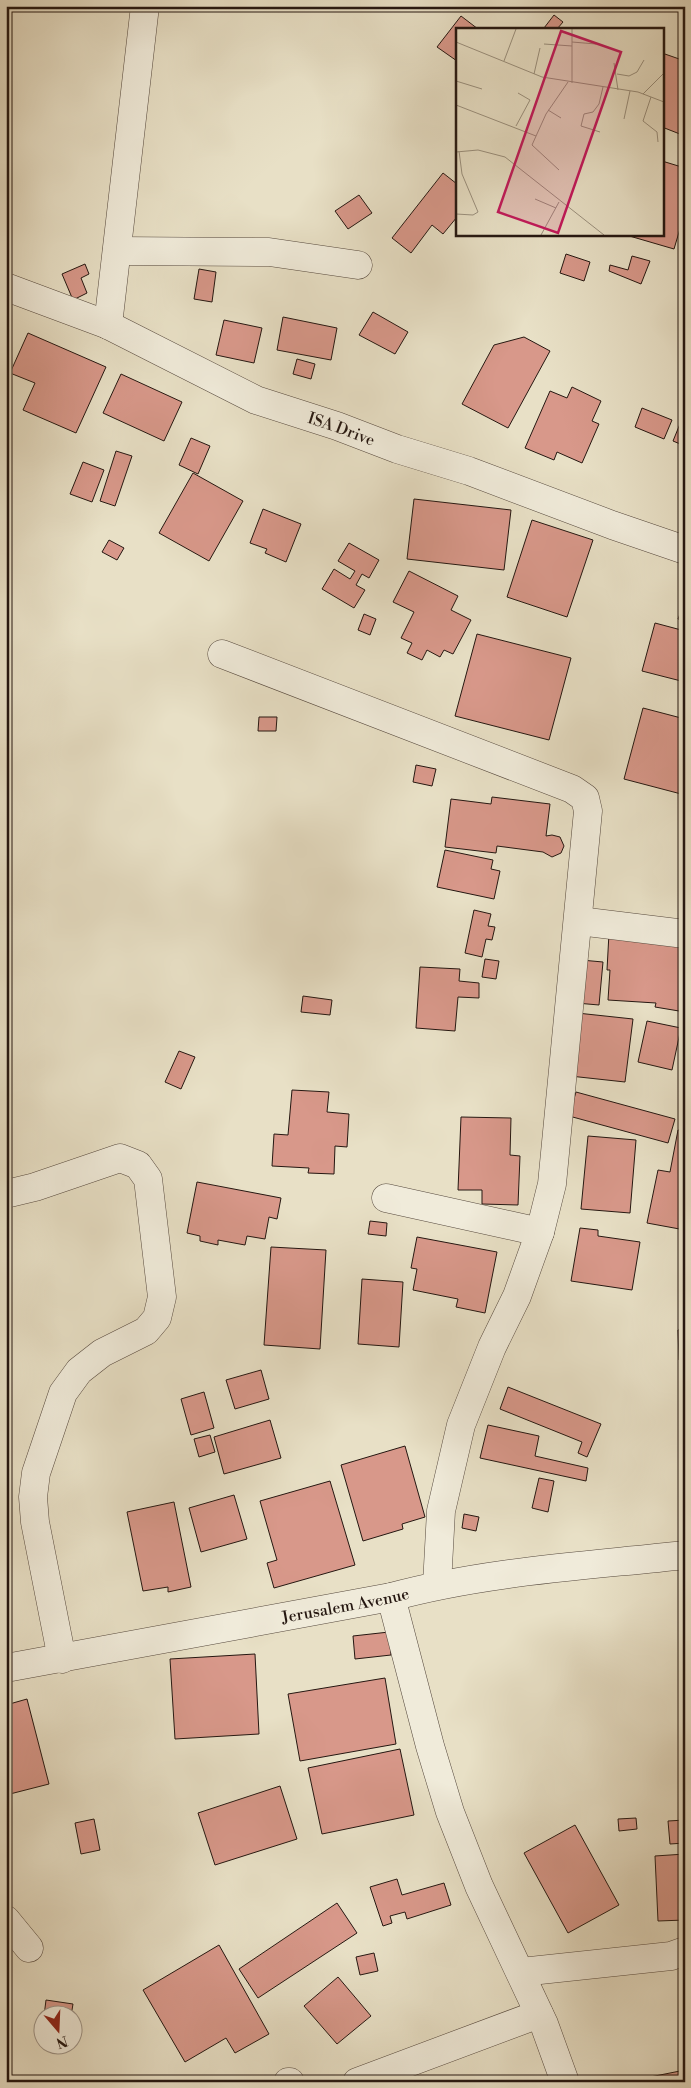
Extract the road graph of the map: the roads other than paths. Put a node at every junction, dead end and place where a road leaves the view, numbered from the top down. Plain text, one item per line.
1 (145, 6) edge
2 (117, 251) junction
3 (358, 265) dead end
4 (6, 287) edge
5 (108, 325) junction
6 (685, 550) edge
7 (222, 654) dead end
8 (579, 921) junction
9 (685, 934) edge
10 (6, 1194) edge
11 (386, 1198) dead end
12 (540, 1232) junction
13 (685, 1555) edge
14 (437, 1585) junction
15 (391, 1597) junction
16 (62, 1659) junction
17 (6, 1668) edge
18 (6, 1920) edge
19 (29, 1948) dead end
20 (685, 1951) edge
21 (520, 1972) junction
22 (539, 2014) junction
23 (357, 2082) edge
24 (565, 2082) edge

1 - 2 street
2 - 3 street
2 - 5 street
4 - 5 street, ISA Drive
5 - 6 street, ISA Drive
7 - 8 street
8 - 9 street
8 - 12 street
10 - 16 street
11 - 12 street
12 - 14 street
13 - 14 street, Jerusalem Avenue
14 - 15 street, Jerusalem Avenue
15 - 16 street, Jerusalem Avenue
15 - 21 street
16 - 17 street, Jerusalem Avenue
18 - 19 street
20 - 21 street
21 - 22 street
22 - 23 street
22 - 24 street

